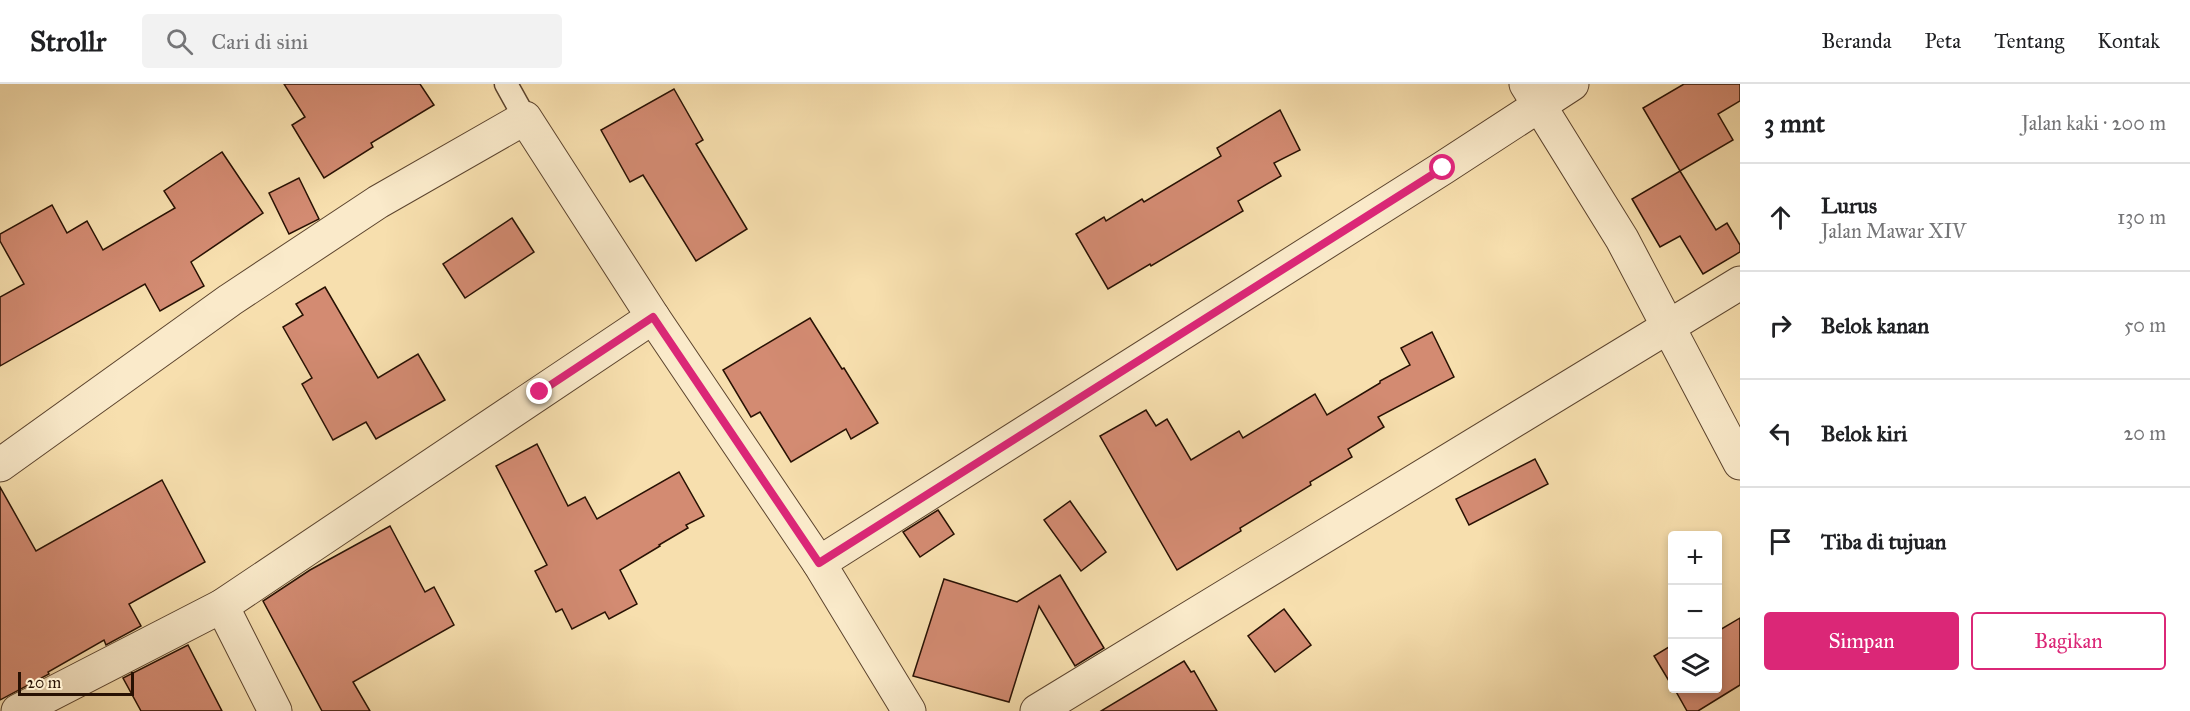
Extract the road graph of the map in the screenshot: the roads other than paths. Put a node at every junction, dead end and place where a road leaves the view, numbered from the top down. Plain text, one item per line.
1 (506, 84) edge
2 (1572, 84) edge
3 (1532, 94) edge
4 (525, 118) junction
5 (1740, 283) edge
6 (653, 317) junction
7 (1668, 328) junction
8 (1740, 463) edge
9 (0, 465) edge
10 (819, 563) junction
11 (222, 606) junction
12 (18, 711) edge
13 (275, 711) edge
14 (909, 711) edge
15 (1037, 711) edge

1 - 4 lane
2 - 3 street
3 - 7 street
3 - 10 street
4 - 6 street
4 - 9 street
5 - 7 street
6 - 10 street
6 - 11 street
7 - 8 street
7 - 15 street
10 - 14 street
11 - 12 street
11 - 13 street

